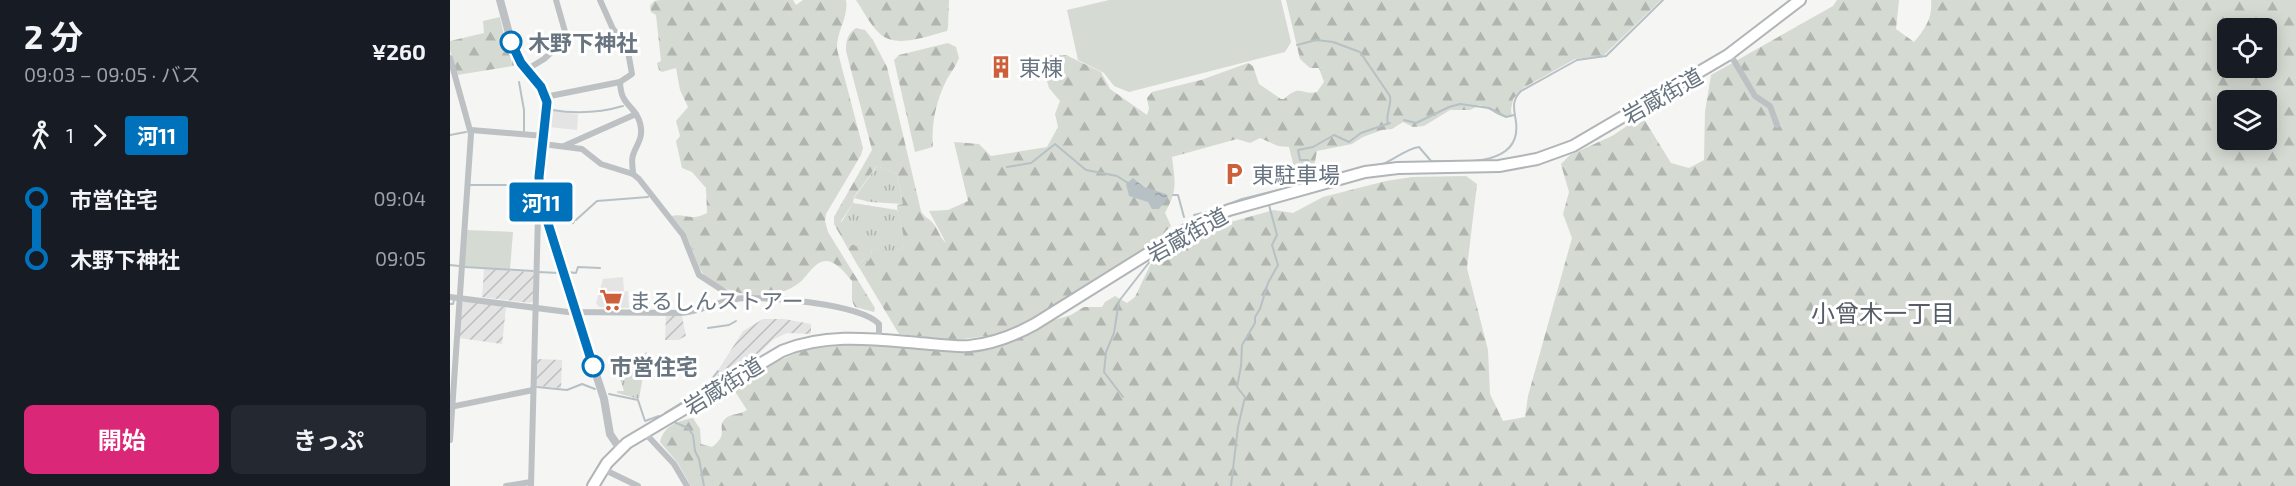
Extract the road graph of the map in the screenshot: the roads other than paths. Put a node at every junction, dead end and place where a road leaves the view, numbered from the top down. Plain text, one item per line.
1 (500, 0) edge
2 (556, 0) edge
3 (600, 0) edge
4 (1800, 0) edge
5 (1730, 54) junction
6 (450, 58) edge
7 (526, 70) junction
8 (620, 82) junction
9 (545, 97) junction
10 (636, 114) junction
11 (1777, 124) dead end
12 (471, 130) junction
13 (543, 140) junction
14 (564, 146) junction
15 (633, 174) junction
16 (542, 205) junction
17 (572, 220) dead end
18 (450, 297) edge
19 (460, 298) junction
20 (736, 299) junction
21 (535, 308) junction
22 (576, 311) junction
23 (879, 340) junction
24 (533, 390) junction
25 (451, 407) edge
26 (645, 433) junction
27 (450, 440) edge
28 (620, 449) junction
29 (602, 469) junction
30 (531, 484) edge
31 (506, 486) edge
32 (593, 486) edge
33 (638, 486) edge
34 (687, 486) edge

1 - 7 street
2 - 7 street
3 - 8 street
4 - 5 main road, 岩蔵街道
5 - 11 street
5 - 23 main road, 岩蔵街道
6 - 12 street
7 - 9 street
8 - 9 street
8 - 10 street
9 - 13 street
10 - 14 street
10 - 15 street
12 - 13 street
12 - 19 street
13 - 14 street
13 - 16 street
14 - 15 street
15 - 20 street
16 - 17 street
16 - 21 street
16 - 22 street
18 - 19 street
19 - 21 street
19 - 25 street
20 - 22 street
20 - 23 street
21 - 22 street
21 - 24 street
22 - 28 street
23 - 26 main road, 岩蔵街道
24 - 25 street
24 - 30 street
25 - 27 street
26 - 28 main road, 岩蔵街道
26 - 34 street
28 - 29 main road, 岩蔵街道
29 - 32 main road, 岩蔵街道
29 - 33 street
30 - 31 street

